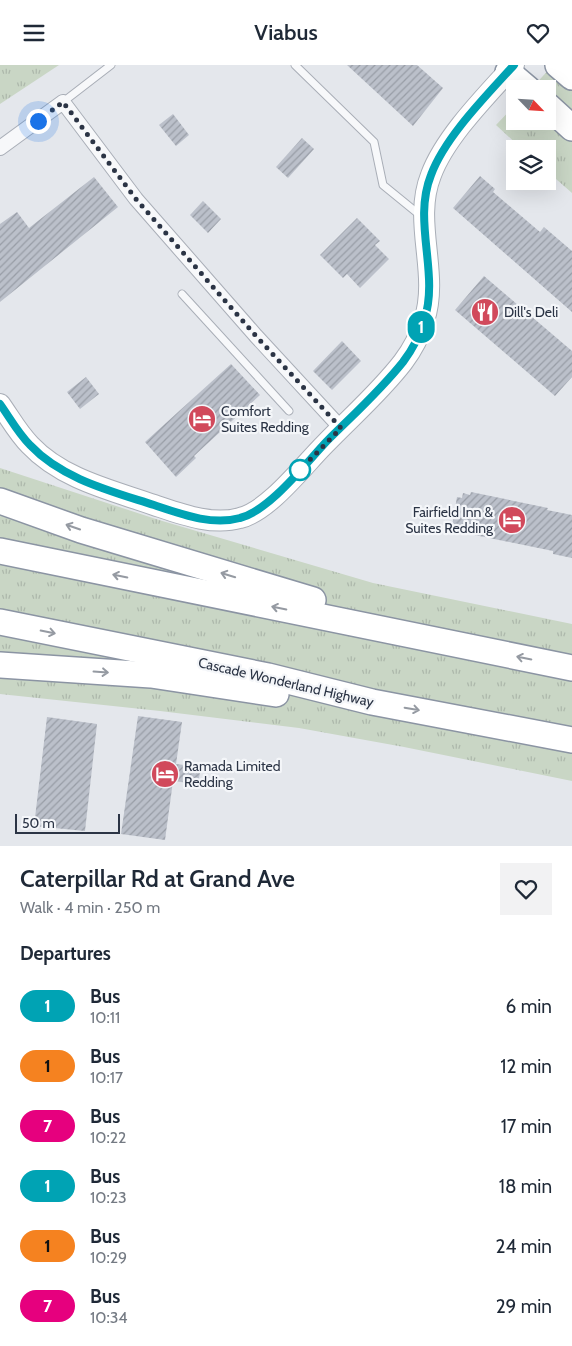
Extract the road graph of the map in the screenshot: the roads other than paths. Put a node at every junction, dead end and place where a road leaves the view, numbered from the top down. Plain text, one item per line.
1 (111, 65) edge
2 (295, 65) edge
3 (558, 65) edge
4 (511, 68) edge
5 (572, 77) edge
6 (521, 80) edge
7 (63, 102) junction
8 (556, 113) edge
9 (572, 128) edge
10 (0, 148) edge
11 (423, 218) junction
12 (182, 294) dead end
13 (0, 404) edge
14 (289, 411) dead end
15 (341, 428) junction
16 (0, 501) edge
17 (0, 551) edge
18 (0, 622) edge
19 (407, 635) junction
20 (0, 665) edge
21 (572, 668) edge
22 (372, 702) junction
23 (572, 739) edge

1 - 7 lane
2 - 11 lane
3 - 5 highway
4 - 6 highway
4 - 11 street
7 - 10 street
7 - 15 street
8 - 9 highway
11 - 15 street
12 - 14 lane
13 - 15 street
19 -> 16 highway
19 -> 17 highway
18 -> 22 highway, Cascade Wonderland Highway
21 -> 19 highway
20 -> 22 highway
22 -> 23 highway, Cascade Wonderland Highway

